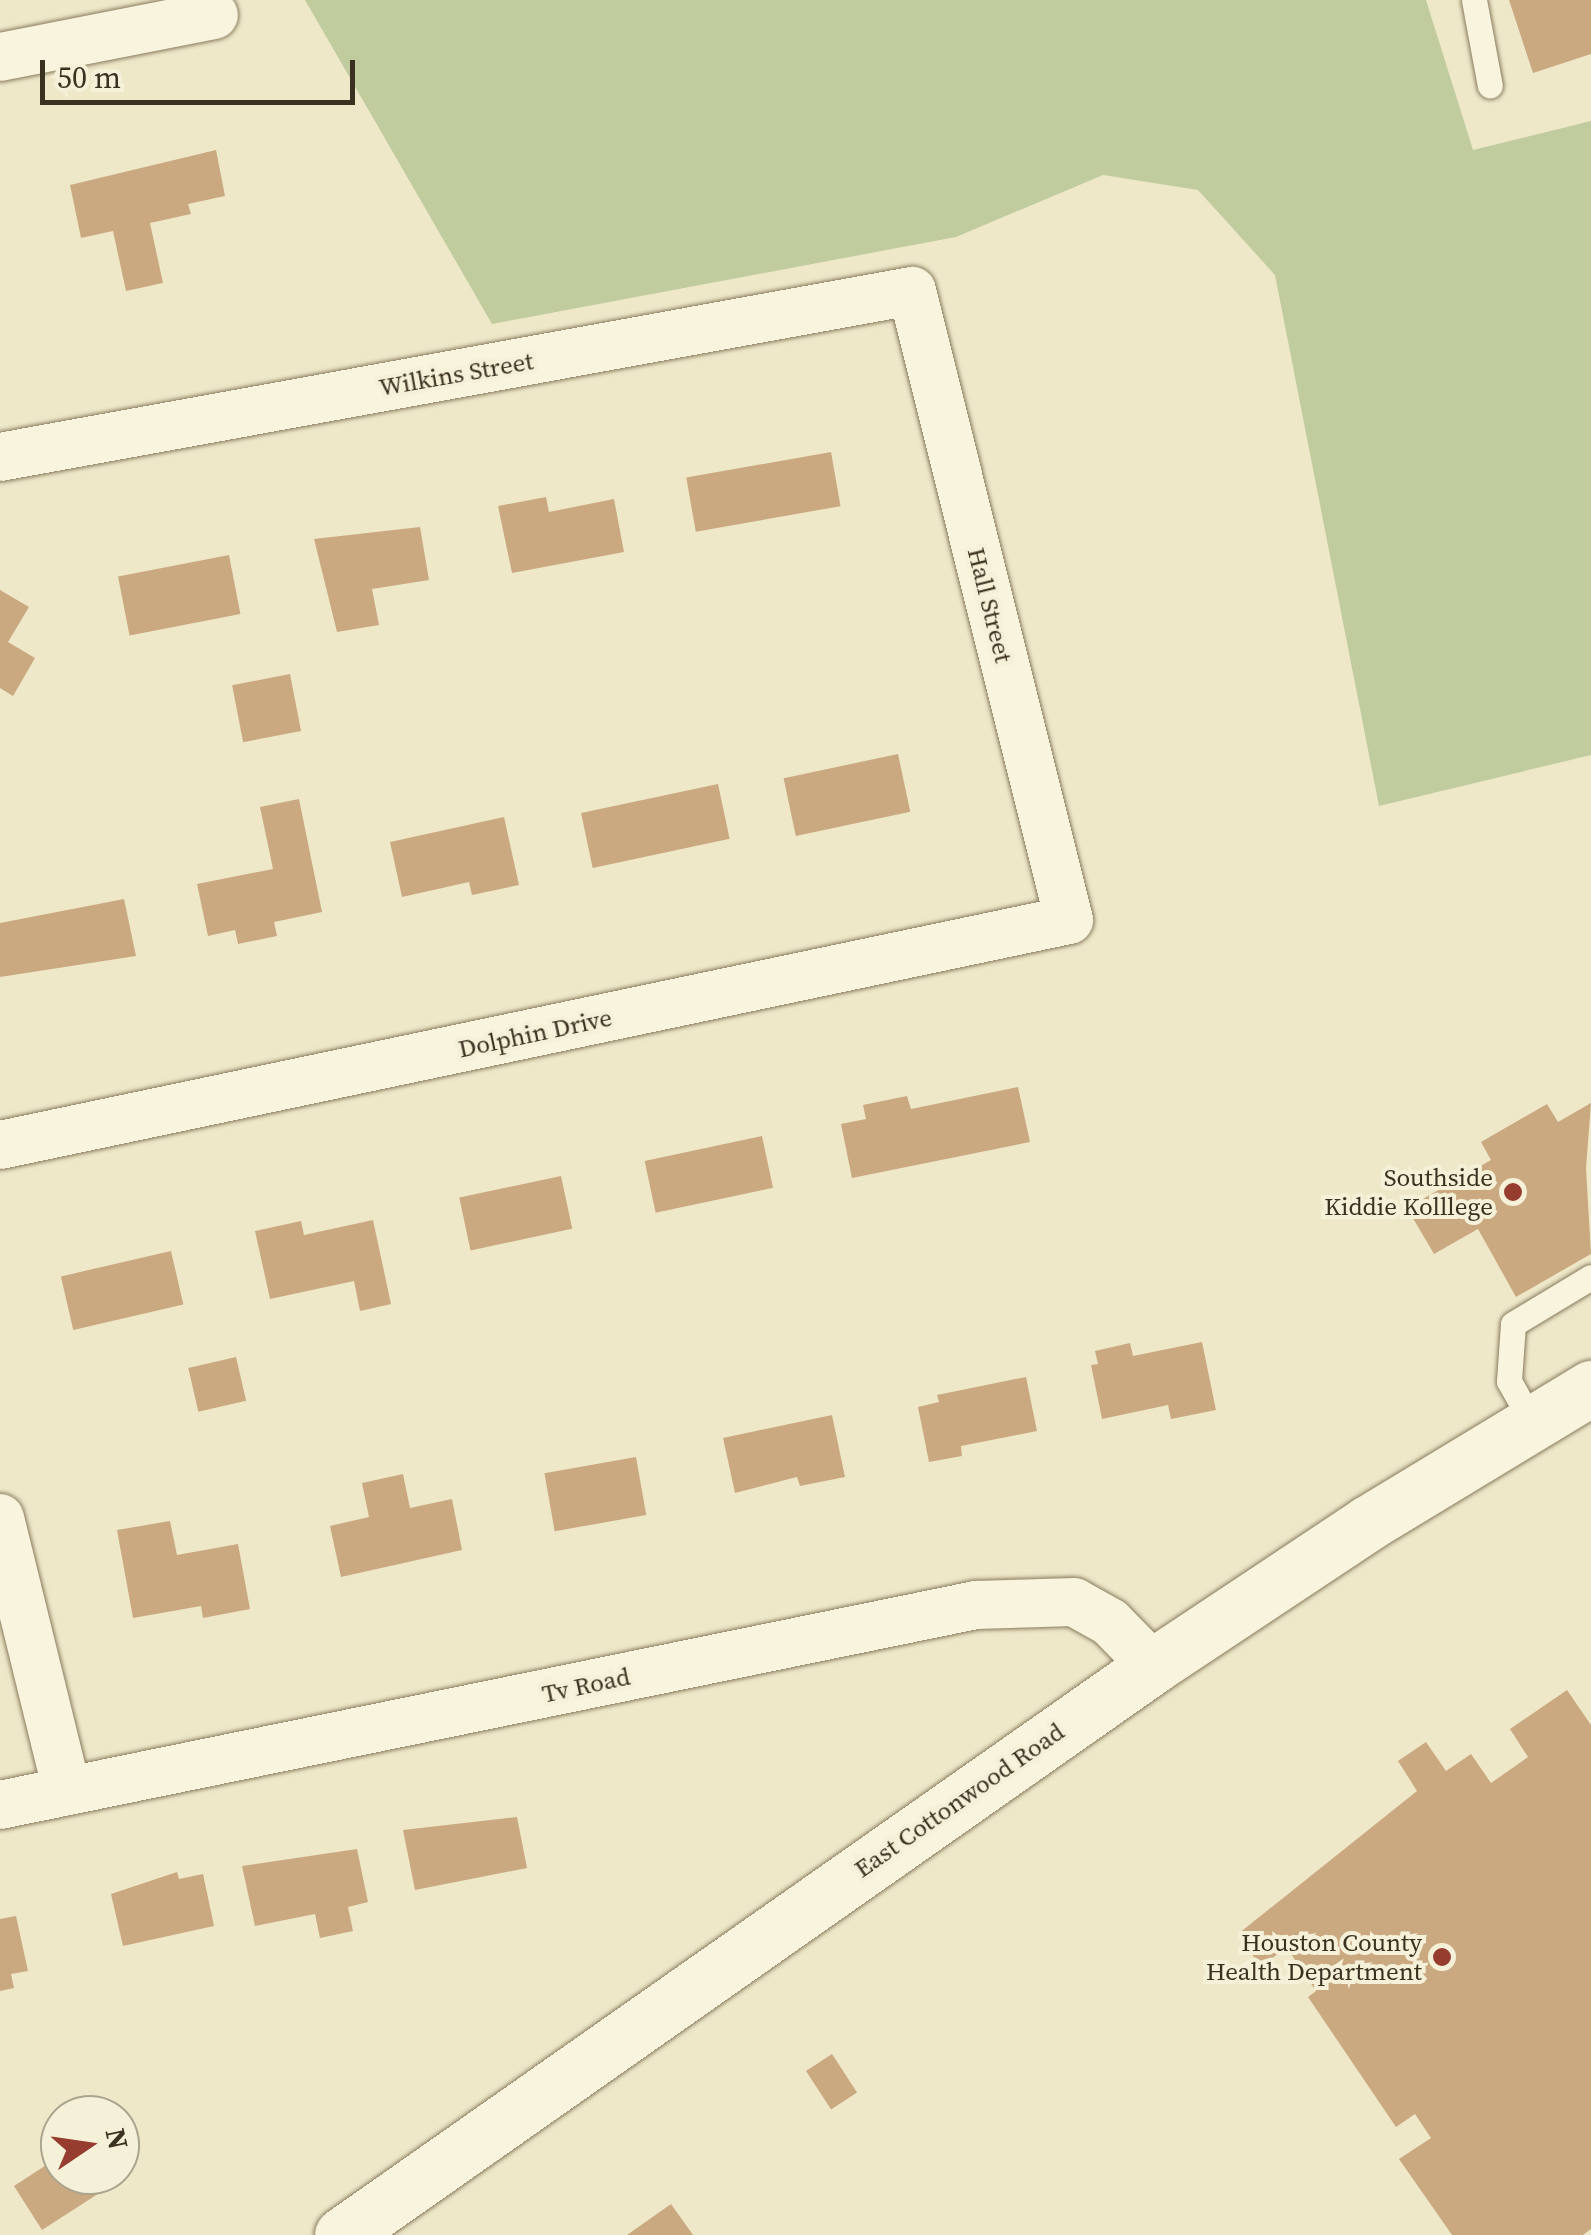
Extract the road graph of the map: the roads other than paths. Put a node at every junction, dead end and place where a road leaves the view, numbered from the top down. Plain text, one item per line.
1 (1474, 0) edge
2 (214, 15) dead end
3 (0, 57) edge
4 (1490, 86) dead end
5 (912, 290) joint
6 (0, 457) edge
7 (1069, 920) joint
8 (0, 1145) edge
9 (1591, 1277) edge
10 (1591, 1388) edge
11 (1532, 1422) junction
12 (0, 1518) edge
13 (1153, 1666) junction
14 (68, 1791) junction
15 (0, 1804) edge
16 (342, 2235) edge

1 - 4 lane
2 - 3 street
5 - 6 street, Wilkins Street
5 - 7 street, Hall Street
7 - 8 street, Dolphin Drive
9 - 11 lane
10 - 11 main road, East Cottonwood Road
11 - 13 main road, East Cottonwood Road
12 - 14 street
13 - 14 street, Tv Road
13 - 16 main road, East Cottonwood Road
14 - 15 street, Tv Road

